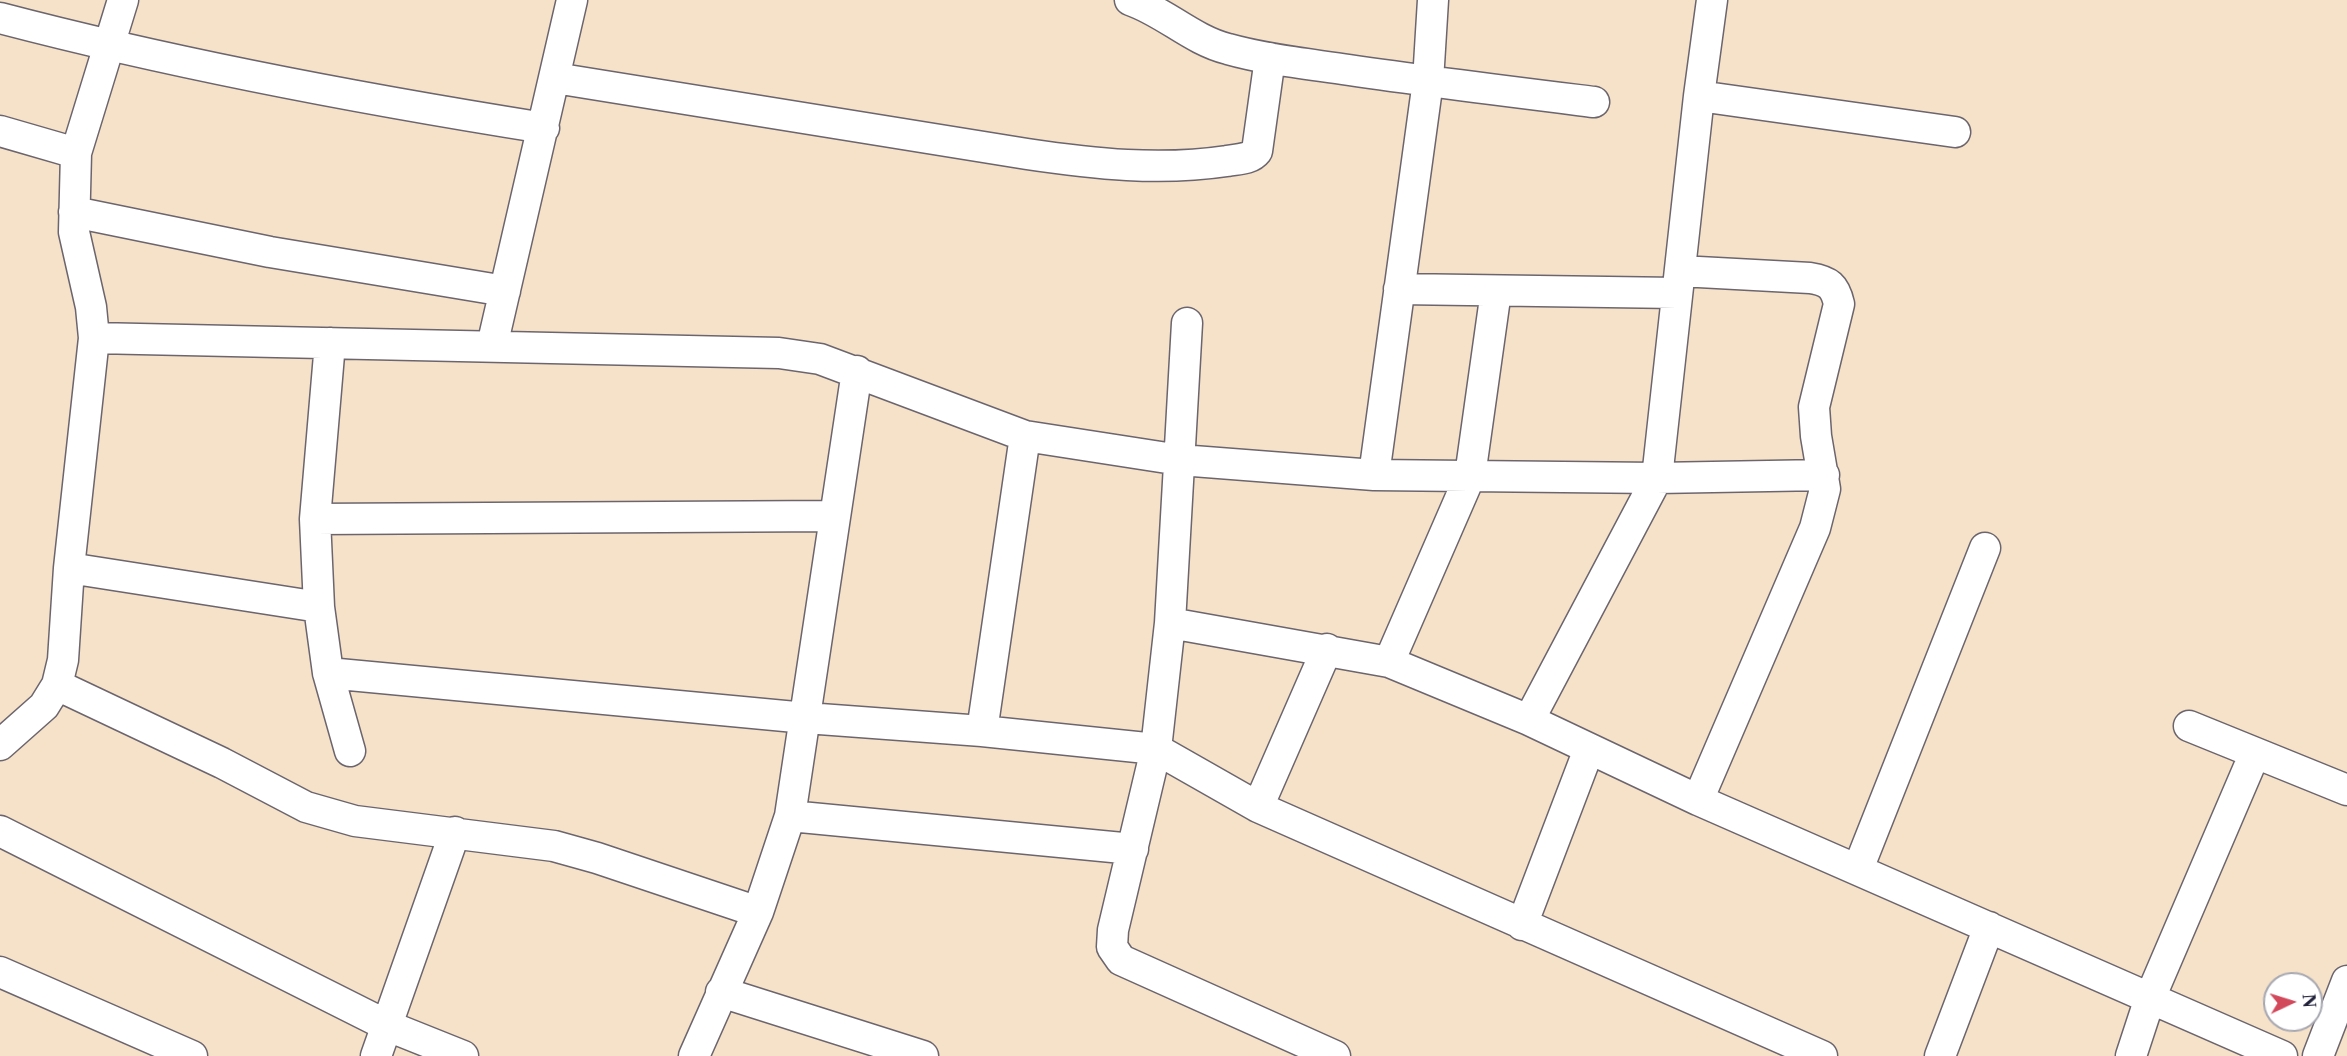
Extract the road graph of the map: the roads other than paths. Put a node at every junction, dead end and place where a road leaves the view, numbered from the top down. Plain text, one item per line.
1 (123, 0) edge
2 (572, 0) edge
3 (1130, 0) edge
4 (1433, 0) edge
5 (1712, 0) edge
6 (0, 18) edge
7 (108, 46) junction
8 (1270, 58) junction
9 (555, 78) junction
10 (1428, 81) junction
11 (1699, 96) junction
12 (1594, 102) dead end
13 (544, 128) junction
14 (0, 131) edge
15 (1955, 132) dead end
16 (76, 153) junction
17 (74, 213) junction
18 (1678, 282) junction
19 (1399, 289) junction
20 (505, 291) junction
21 (1496, 291) junction
22 (1187, 323) dead end
23 (94, 338) junction
24 (330, 343) junction
25 (492, 346) junction
26 (856, 371) junction
27 (1025, 436) junction
28 (1180, 460) junction
29 (1374, 475) junction
30 (1824, 475) junction
31 (1470, 476) junction
32 (1657, 478) junction
33 (835, 516) junction
34 (315, 519) junction
35 (1985, 548) dead end
36 (69, 568) junction
37 (320, 607) junction
38 (1170, 623) junction
39 (1327, 649) junction
40 (1389, 662) junction
41 (328, 673) junction
42 (57, 685) junction
43 (806, 718) junction
44 (1528, 720) junction
45 (2189, 726) dead end
46 (982, 731) junction
47 (0, 745) edge
48 (1156, 749) junction
49 (1589, 749) junction
50 (350, 752) dead end
51 (2255, 753) junction
52 (2347, 790) edge
53 (1698, 800) junction
54 (1257, 807) junction
55 (790, 816) junction
56 (0, 831) edge
57 (455, 832) junction
58 (1132, 849) junction
59 (1858, 869) junction
60 (758, 912) junction
61 (1522, 925) junction
62 (1989, 927) junction
63 (0, 972) edge
64 (2347, 981) edge
65 (721, 992) junction
66 (2150, 998) junction
67 (388, 1026) junction
68 (192, 1056) edge
69 (376, 1056) edge
70 (464, 1056) edge
71 (694, 1056) edge
72 (923, 1056) edge
73 (1335, 1056) edge
74 (1822, 1056) edge
75 (1940, 1056) edge
76 (2131, 1056) edge
77 (2282, 1056) edge
78 (2318, 1056) edge

1 - 7 street
2 - 9 street
3 - 8 street
4 - 10 street
5 - 11 street
6 - 7 street
7 - 13 street
7 - 16 street
8 - 9 street
8 - 10 street
9 - 13 street
10 - 12 street
10 - 19 street
11 - 15 street
11 - 18 street
13 - 20 street
14 - 16 street
16 - 17 street
17 - 20 street
17 - 23 street
18 - 21 street
18 - 30 street
18 - 32 street
19 - 21 street
19 - 29 street
20 - 25 street
21 - 31 street
22 - 28 street
23 - 24 street
23 - 36 street
24 - 25 street
24 - 34 street
25 - 26 street
26 - 27 street
26 - 33 street
27 - 28 street
27 - 46 street
28 - 29 street
28 - 38 street
29 - 31 street
30 - 32 street
30 - 53 street
31 - 32 street
31 - 40 street
32 - 44 street
33 - 34 street
33 - 43 street
34 - 37 street
35 - 59 street
36 - 37 street
36 - 42 street
37 - 41 street
38 - 39 street
38 - 48 street
39 - 40 street
39 - 54 street
40 - 44 street
41 - 43 street
41 - 50 street
42 - 47 street
42 - 57 street
43 - 46 street
43 - 55 street
44 - 49 street
45 - 51 street
46 - 48 street
48 - 54 street
48 - 58 street
49 - 53 street
49 - 61 street
51 - 52 street
51 - 66 street
53 - 59 street
54 - 61 street
55 - 58 street
55 - 60 street
56 - 67 street
57 - 60 street
57 - 67 street
58 - 73 street
59 - 62 street
60 - 65 street
61 - 74 street
62 - 66 street
62 - 75 street
63 - 68 street
64 - 78 street
65 - 71 street
65 - 72 street
66 - 76 street
66 - 77 street
67 - 69 street
67 - 70 street

